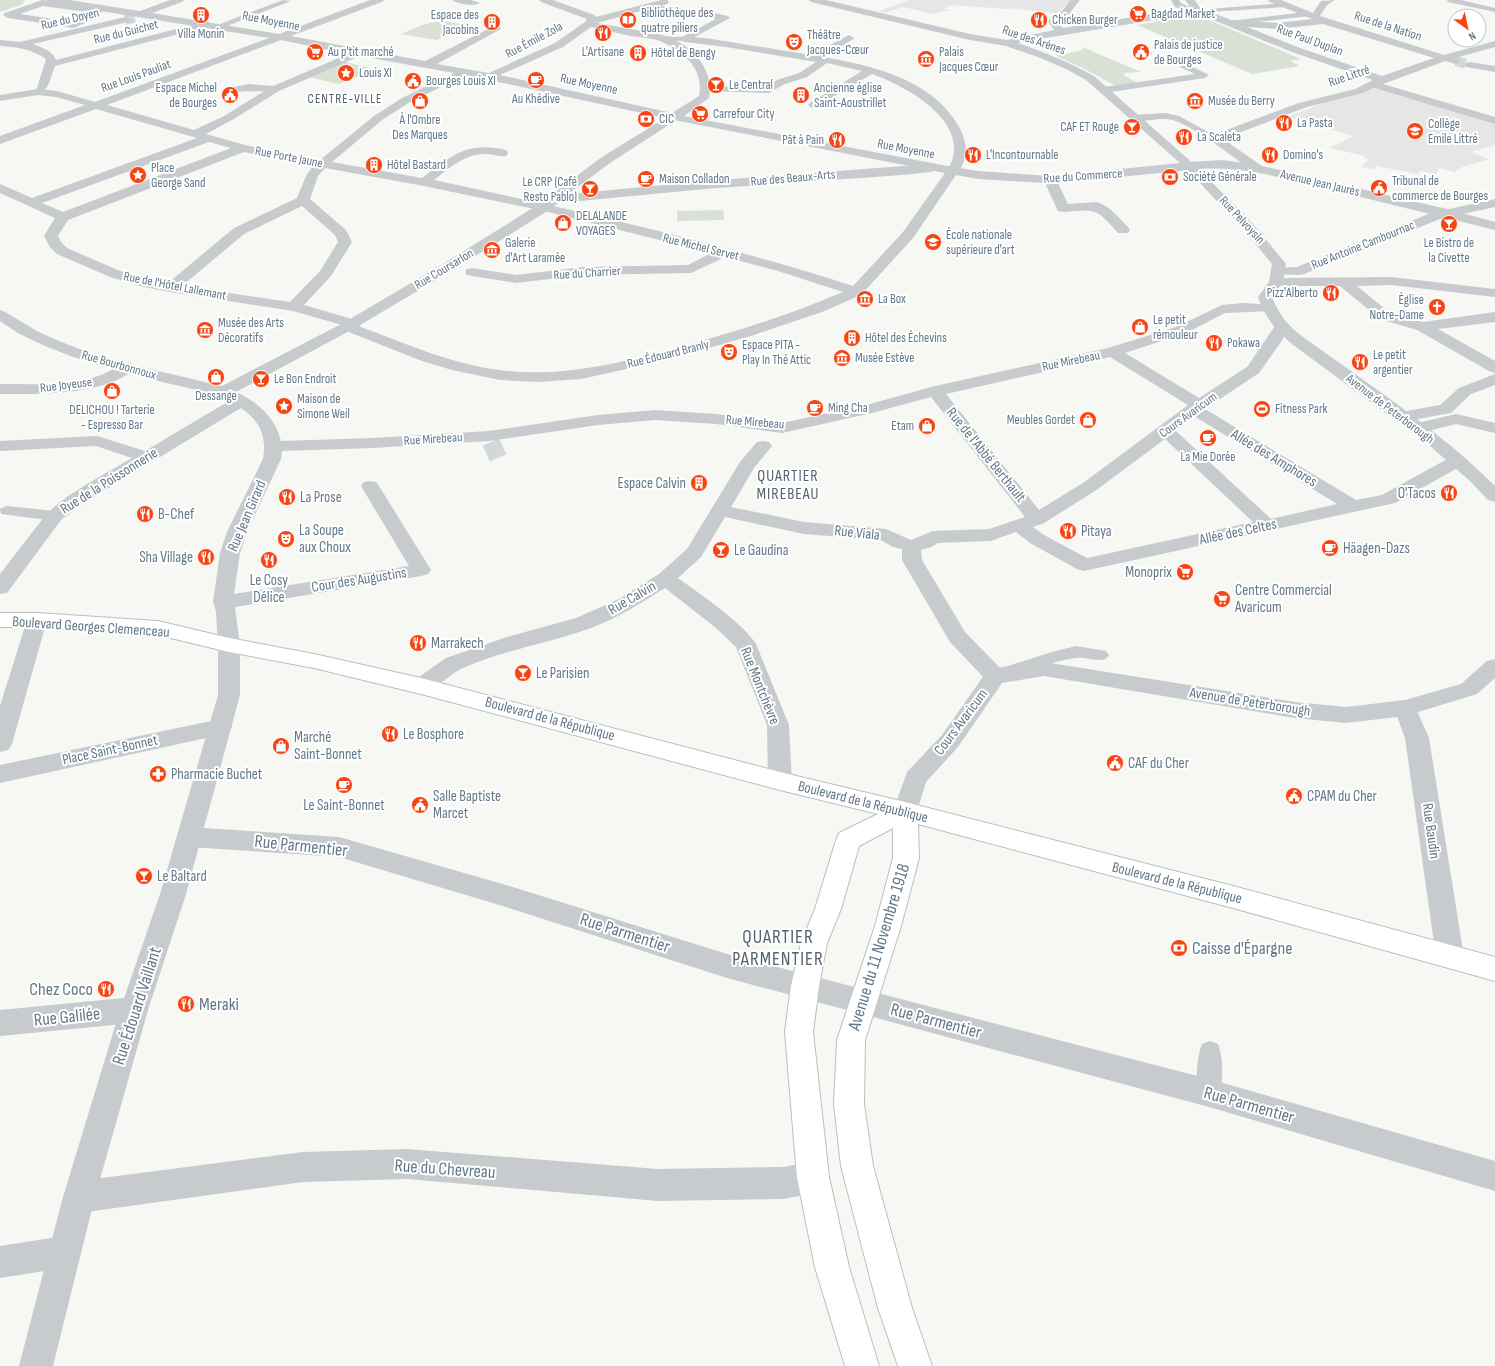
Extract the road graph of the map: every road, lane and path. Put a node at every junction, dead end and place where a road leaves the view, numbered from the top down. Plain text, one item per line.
1 (179, 0) edge
2 (379, 0) edge
3 (456, 0) edge
4 (544, 0) edge
5 (671, 0) edge
6 (814, 0) edge
7 (1075, 0) edge
8 (1176, 0) edge
9 (1186, 0) edge
10 (1190, 0) edge
11 (1273, 0) edge
12 (1451, 0) edge
13 (44, 1) edge
14 (1311, 1) dead end
15 (287, 2) dead end
16 (1327, 2) edge
17 (476, 3) dead end
18 (580, 3) dead end
19 (563, 7) junction
20 (650, 7) junction
21 (1495, 10) edge
22 (1199, 12) junction
23 (1305, 13) junction
24 (0, 15) edge
25 (140, 15) junction
26 (125, 20) tunnel mouth
27 (1218, 20) junction
28 (590, 23) junction
29 (1230, 23) junction
30 (207, 24) junction
31 (219, 26) junction
32 (496, 28) dead end
33 (1060, 32) junction
34 (281, 37) junction
35 (660, 38) junction
36 (849, 38) dead end
37 (685, 39) junction
38 (1008, 43) junction
39 (0, 44) edge
40 (22, 44) junction
41 (1495, 44) edge
42 (359, 53) junction
43 (812, 58) junction
44 (1444, 58) junction
45 (825, 60) junction
46 (1456, 60) tunnel mouth
47 (51, 64) junction
48 (426, 65) junction
49 (1183, 65) dead end
50 (1470, 65) tunnel mouth
51 (1495, 69) edge
52 (870, 71) junction
53 (464, 72) junction
54 (490, 76) junction
55 (1378, 82) junction
56 (706, 88) junction
57 (237, 89) dead end
58 (275, 89) junction
59 (1104, 90) junction
60 (38, 92) junction
61 (0, 98) edge
62 (814, 105) dead end
63 (95, 106) junction
64 (674, 117) junction
65 (1134, 118) junction
66 (1494, 120) edge
67 (196, 134) junction
68 (209, 138) junction
69 (1214, 138) junction
70 (0, 140) edge
71 (243, 148) junction
72 (502, 153) dead end
73 (322, 164) junction
74 (1190, 166) junction
75 (930, 168) junction
76 (1258, 169) junction
77 (953, 171) junction
78 (1050, 180) junction
79 (424, 182) junction
80 (0, 188) edge
81 (560, 195) junction
82 (303, 200) junction
83 (1495, 203) edge
84 (38, 206) junction
85 (544, 207) junction
86 (1447, 213) junction
87 (62, 217) junction
88 (1495, 226) edge
89 (1123, 230) dead end
90 (723, 252) junction
91 (448, 267) junction
92 (1277, 277) junction
93 (1344, 282) junction
94 (171, 288) junction
95 (856, 292) junction
96 (1495, 293) edge
97 (294, 307) junction
98 (1269, 308) junction
99 (0, 315) edge
100 (1495, 317) edge
101 (350, 325) junction
102 (1282, 326) junction
103 (1422, 327) junction
104 (1112, 352) junction
105 (129, 368) junction
106 (1495, 368) edge
107 (1495, 379) edge
108 (0, 389) edge
109 (934, 391) junction
110 (224, 392) junction
111 (242, 401) junction
112 (1196, 407) junction
113 (1401, 417) junction
114 (782, 428) junction
115 (1495, 428) edge
116 (1418, 429) junction
117 (1165, 430) junction
118 (0, 446) edge
119 (274, 446) junction
120 (146, 457) junction
121 (1457, 461) junction
122 (370, 486) dead end
123 (1495, 496) edge
124 (1354, 507) junction
125 (721, 510) junction
126 (6, 511) dead end
127 (55, 516) junction
128 (1028, 522) junction
129 (1268, 526) junction
130 (911, 546) junction
131 (666, 578) junction
132 (0, 588) edge
133 (223, 602) junction
134 (0, 620) edge
135 (37, 620) junction
136 (229, 645) junction
137 (1100, 649) dead end
138 (1495, 666) edge
139 (995, 676) junction
140 (421, 686) junction
141 (1405, 708) junction
142 (221, 727) junction
143 (0, 744) edge
144 (0, 774) edge
145 (780, 781) junction
146 (905, 811) junction
147 (190, 837) junction
148 (1450, 957) junction
149 (1495, 969) edge
150 (805, 986) junction
151 (863, 1002) junction
152 (134, 1010) junction
153 (0, 1023) edge
154 (1210, 1052) dead end
155 (1209, 1093) junction
156 (1495, 1176) edge
157 (813, 1177) junction
158 (79, 1196) junction
159 (64, 1252) junction
160 (0, 1262) edge
161 (36, 1366) edge
162 (862, 1366) edge
163 (915, 1366) edge

1 - 25 street
2 - 34 street, Rue Louis Pauliat
3 - 17 lane
4 - 19 street
5 - 20 street
6 - 38 street, Rue des Arènes
7 - 33 street
8 - 22 lane
9 - 22 lane
10 - 22 street
11 - 23 street, Rue de la Nation
12 - 21 lane
13 - 13 street
13 - 24 street
13 - 25 street, Rue Moyenne
14 - 16 street
15 - 31 lane, Rue Moyenne
16 - 23 street
18 - 19 street
19 - 28 street
20 - 28 street
20 - 37 street
22 - 23 lane
22 - 27 street
22 - 33 street
23 - 27 lane
23 - 29 lane
23 - 29 street
23 - 44 street, Rue de la Nation
25 - 30 street, Rue Moyenne
26 - 40 street, Rue du Doyen
27 - 29 street
28 - 35 street
28 - 54 street, Rue Émile Zola
29 - 55 street, Rue Paul Duplan
30 - 31 street, Rue Moyenne
30 - 47 street, Rue du Guichet
31 - 34 street, Rue Moyenne
32 - 48 street
33 - 38 street
34 - 42 street, Rue Moyenne
34 - 63 street, Rue Louis Pauliat
35 - 37 lane
35 - 56 street
36 - 43 street
37 - 43 street, Rue Édouard Branly
38 - 59 street, Rue des Arènes
39 - 40 street
40 - 47 street
41 - 44 street, Rue Littré
42 - 48 street, Rue Moyenne
42 - 58 street
43 - 45 street, Rue Édouard Branly
44 - 46 lane
44 - 55 street, Rue Littré
45 - 52 street, Rue Édouard Branly
45 - 56 street
47 - 60 street
48 - 53 street, Rue Moyenne
49 - 59 lane
50 - 51 street
52 - 62 street
52 - 77 street, Rue Édouard Branly
53 - 54 street, Rue Moyenne
53 - 73 street
54 - 64 street, Rue Moyenne
55 - 66 street, Rue Paul Duplan
55 - 69 street, Rue Littré
56 - 64 street, Rue Coursarlon
57 - 58 lane
58 - 67 street
59 - 65 street, Rue des Arènes
60 - 61 street, Rue Porte Jaune
60 - 63 street, Rue Porte Jaune
63 - 67 street, Rue Porte Jaune
63 - 70 street, Rue Louis Pauliat
64 - 75 street, Rue Moyenne
64 - 81 street, Rue Coursarlon
65 - 69 lane
65 - 74 street, Rue des Arènes
67 - 68 street, Rue Porte Jaune
68 - 71 street, Rue Porte Jaune
68 - 84 street
69 - 76 street
71 - 73 street, Rue Porte Jaune
71 - 87 street
72 - 79 street
73 - 79 street, Rue Porte Jaune
73 - 82 street
74 - 76 street, Avenue Jean Jaurès
74 - 78 street, Rue du Commerce
74 - 92 street, Rue Pelvoysin
75 - 77 street, Rue Moyenne
75 - 81 street, Rue des Beaux-Arts
76 - 86 street, Avenue Jean Jaurès
77 - 78 street, Rue du Commerce
77 - 95 street, Rue Édouard Branly
78 - 89 street
79 - 85 street, Rue Porte Jaune
80 - 84 street
81 - 85 street, Rue Coursarlon
82 - 94 street
82 - 97 street
83 - 86 street, Rue Antoine Cambournac
84 - 87 street
85 - 90 street, Rue Michel Servet
85 - 91 street, Rue Coursarlon
86 - 88 street, Avenue Jean Jaurès
86 - 92 street, Rue Antoine Cambournac
87 - 94 street, Rue de l'Hôtel Lallemant
90 - 91 street, Rue du Charrier
90 - 95 street, Rue Michel Servet
91 - 101 street, Rue Coursarlon
92 - 93 street
92 - 98 street
93 - 96 street
93 - 103 street
94 - 97 street, Rue de l'Hôtel Lallemant
95 - 101 street, Rue Édouard Branly
97 - 101 street, Rue de l'Hôtel Lallemant
98 - 102 street
98 - 104 street, Rue Mirebeau
99 - 105 street, Rue Bourbonnoux
100 - 103 street
101 - 110 street, Rue Coursarlon
102 - 112 street, Cours Avaricum
102 - 113 street, Avenue de Peterborough
103 - 106 street
104 - 109 street, Rue Mirebeau
104 - 112 street, Allée des Amphores
105 - 108 street, Rue Joyeuse
105 - 110 street, Rue Bourbonnoux
107 - 113 street
109 - 114 street, Rue Mirebeau
109 - 128 street, Rue de l'Abbé Berthault
110 - 111 street, Rue Bourbonnoux
111 - 119 street
111 - 120 street, Rue de la Poissonnerie
112 - 117 street, Cours Avaricum
112 - 124 street, Allée des Amphores
113 - 116 street, Avenue de Peterborough
114 - 119 street, Rue Mirebeau
114 - 125 street, Rue Calvin
115 - 116 street
116 - 121 street, Avenue de Peterborough
117 - 128 street, Cours Avaricum
117 - 129 street
118 - 120 street
119 - 133 street, Rue Jean Girard
120 - 127 street, Rue de la Poissonnerie
121 - 123 street, Avenue de Peterborough
121 - 124 street, Allée des Celtes
122 - 133 street, Cour des Augustins
124 - 129 street, Allée des Celtes
125 - 130 street, Rue Viala
125 - 131 street, Rue Calvin
126 - 127 lane
127 - 132 street, Rue de la Poissonnerie
128 - 129 street, Allée des Celtes
128 - 130 street
130 - 139 street
131 - 140 street, Rue Calvin
131 - 145 street, Rue Montchèvre
133 - 136 street, Rue Jean Girard
134 - 135 main road, Boulevard Georges Clemenceau
135 - 136 main road, Boulevard Georges Clemenceau
135 - 143 street
136 - 140 main road, Boulevard de la République
136 - 142 street, Rue Édouard Vaillant
137 - 139 lane
138 - 141 street, Avenue de Peterborough
139 - 141 street, Avenue de Peterborough
139 - 146 street, Cours Avaricum
140 - 145 main road, Boulevard de la République
141 - 148 street, Rue Baudin
142 - 144 street, Place Saint-Bonnet
142 - 147 street, Rue Édouard Vaillant
145 - 146 main road, Boulevard de la République
146 - 148 main road, Boulevard de la République
146 - 150 main road
146 - 151 main road, Avenue du 11 Novembre 1918
147 - 150 street, Rue Parmentier
147 - 152 street, Rue Édouard Vaillant
148 - 149 main road, Boulevard de la République
150 - 151 street, Rue Parmentier
150 - 157 main road
151 - 155 street, Rue Parmentier
151 - 163 main road, Avenue du 11 Novembre 1918
152 - 153 street, Rue Galilée
152 - 158 street, Rue Édouard Vaillant
154 - 155 lane
155 - 156 street, Rue Parmentier
157 - 158 street, Rue du Chevreau
157 - 162 main road
158 - 159 street, Rue Édouard Vaillant
159 - 160 street
159 - 161 street, Rue Édouard Vaillant

